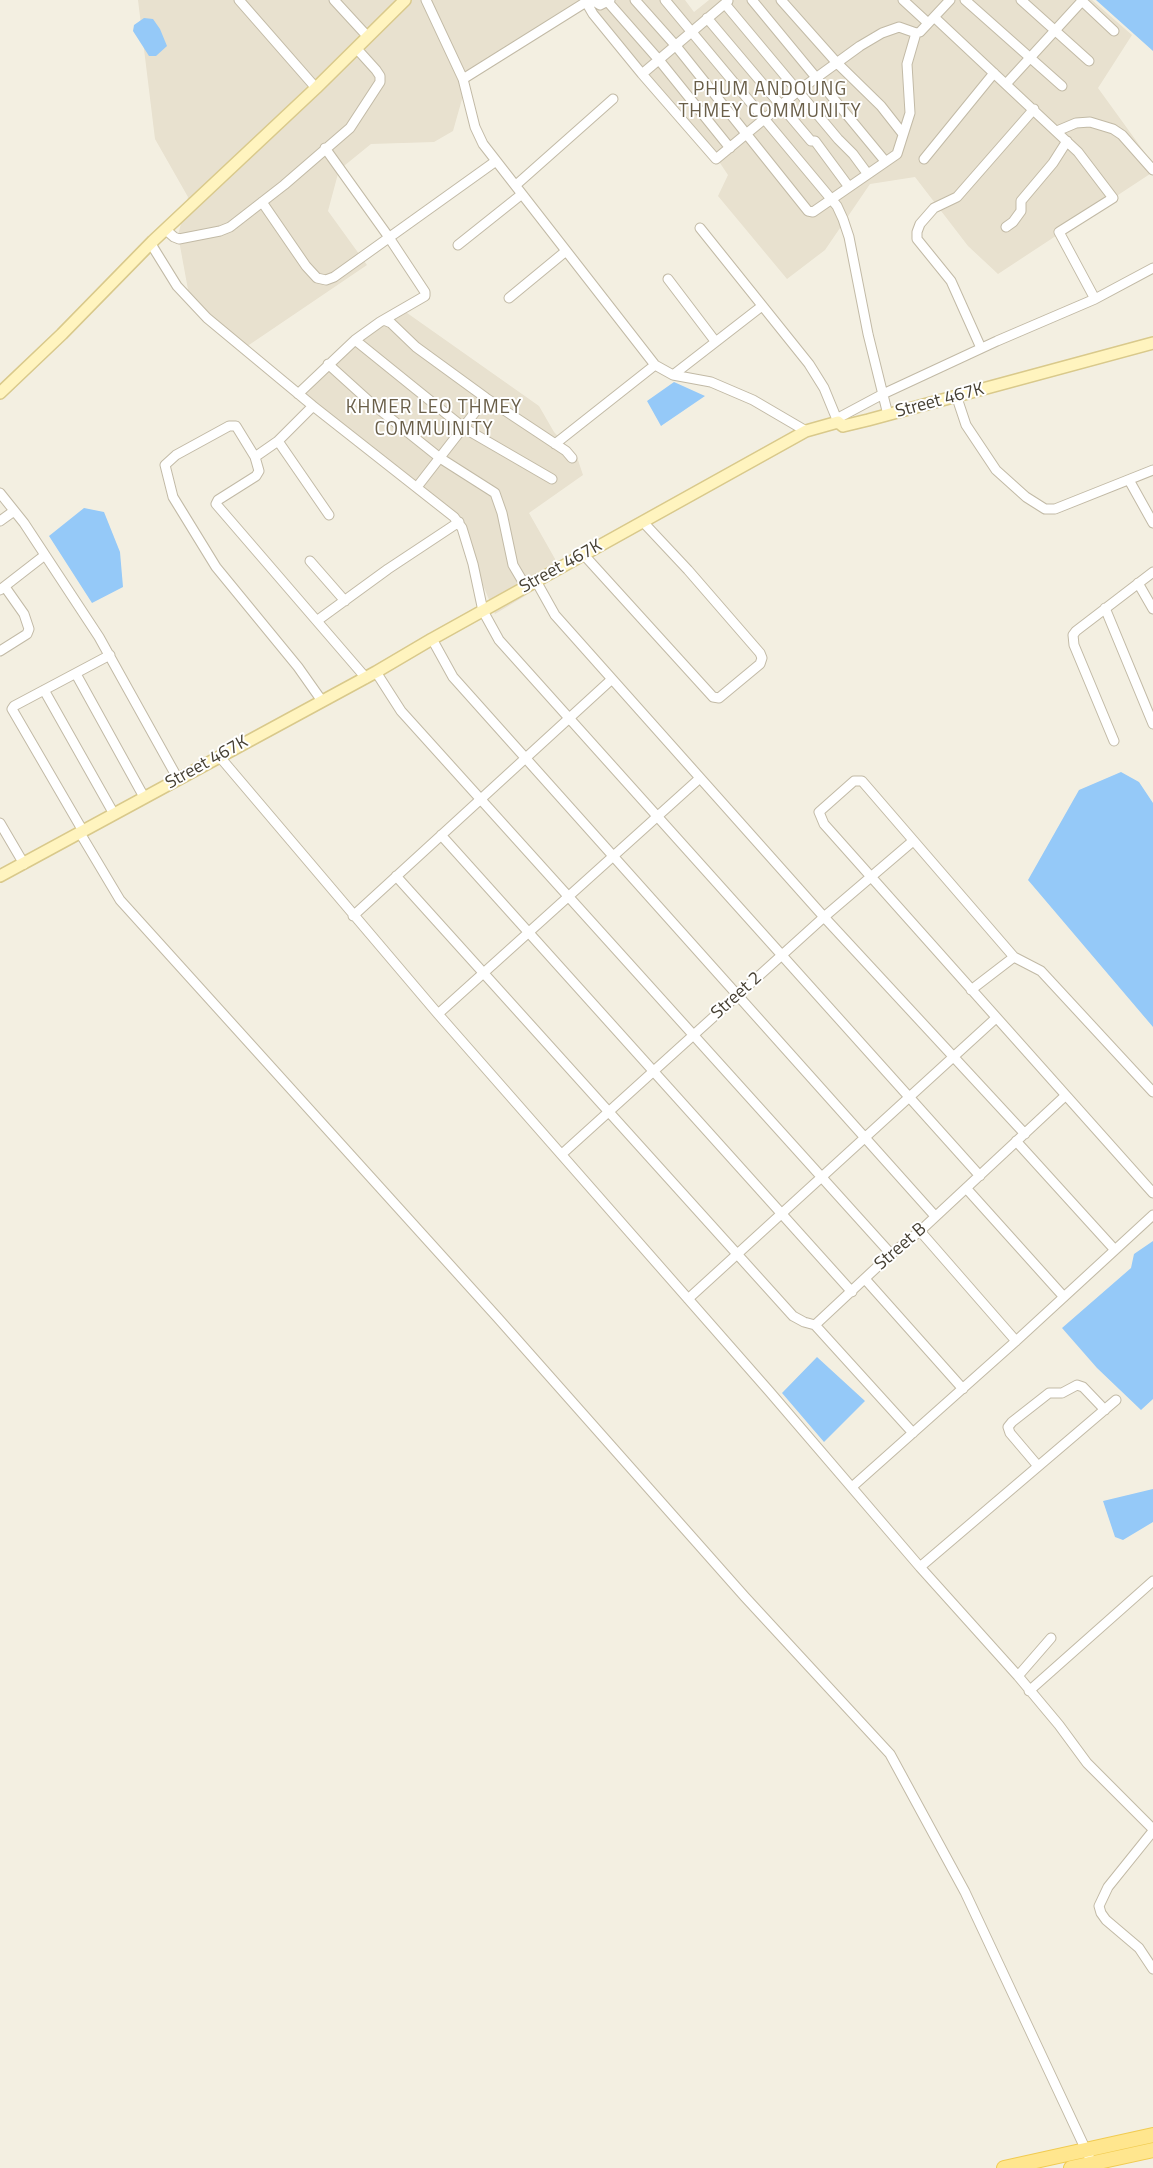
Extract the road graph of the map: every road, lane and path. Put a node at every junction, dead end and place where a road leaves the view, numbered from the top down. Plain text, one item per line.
1 (240, 0) edge
2 (334, 0) edge
3 (405, 0) edge
4 (426, 0) edge
5 (635, 0) edge
6 (665, 0) edge
7 (752, 0) edge
8 (781, 0) edge
9 (903, 0) edge
10 (950, 0) edge
11 (965, 0) edge
12 (1021, 0) edge
13 (589, 1) edge
14 (609, 1) edge
15 (1081, 1) edge
16 (727, 2) edge
17 (708, 18) junction
18 (931, 20) junction
19 (1056, 30) junction
20 (692, 31) junction
21 (1114, 31) dead end
22 (916, 33) junction
23 (368, 37) junction
24 (676, 46) junction
25 (357, 49) junction
26 (1030, 56) junction
27 (659, 60) junction
28 (1089, 60) dead end
29 (838, 63) junction
30 (994, 73) junction
31 (642, 74) junction
32 (817, 78) junction
33 (463, 79) junction
34 (1006, 84) junction
35 (1062, 86) dead end
36 (316, 88) junction
37 (798, 91) junction
38 (612, 99) dead end
39 (782, 104) junction
40 (1034, 109) junction
41 (766, 118) junction
42 (1057, 131) junction
43 (747, 134) junction
44 (903, 134) junction
45 (1068, 141) junction
46 (325, 148) junction
47 (730, 148) junction
48 (924, 160) dead end
49 (496, 161) junction
50 (885, 161) junction
51 (1153, 170) edge
52 (867, 173) junction
53 (516, 185) junction
54 (849, 187) junction
55 (522, 194) junction
56 (832, 199) junction
57 (262, 202) junction
58 (1006, 227) dead end
59 (700, 228) dead end
60 (166, 230) junction
61 (388, 236) junction
62 (151, 244) junction
63 (458, 245) dead end
64 (566, 250) junction
65 (1153, 268) edge
66 (668, 279) dead end
67 (509, 298) dead end
68 (1095, 299) junction
69 (762, 306) junction
70 (384, 320) junction
71 (355, 340) junction
72 (715, 341) junction
73 (1153, 343) edge
74 (981, 348) junction
75 (328, 364) junction
76 (655, 365) junction
77 (673, 375) junction
78 (0, 393) edge
79 (298, 394) junction
80 (883, 394) junction
81 (486, 398) junction
82 (957, 398) junction
83 (313, 406) junction
84 (888, 415) junction
85 (838, 422) junction
86 (464, 428) junction
87 (806, 431) junction
88 (278, 441) junction
89 (555, 444) junction
90 (255, 456) junction
91 (440, 458) junction
92 (572, 458) dead end
93 (1153, 470) edge
94 (552, 479) dead end
95 (1129, 480) junction
96 (417, 488) junction
97 (0, 493) edge
98 (14, 511) junction
99 (329, 515) dead end
100 (0, 520) edge
101 (459, 522) junction
102 (643, 522) junction
103 (1153, 523) edge
104 (45, 555) junction
105 (584, 555) junction
106 (310, 561) dead end
107 (1153, 572) edge
108 (1138, 583) junction
109 (531, 584) junction
110 (2, 588) edge
111 (345, 601) junction
112 (1105, 608) junction
113 (1153, 610) edge
114 (482, 611) junction
115 (318, 620) junction
116 (432, 639) junction
117 (0, 651) edge
118 (110, 655) junction
119 (76, 674) junction
120 (371, 675) junction
121 (612, 679) junction
122 (44, 690) junction
123 (322, 701) junction
124 (569, 718) junction
125 (1153, 724) edge
126 (1114, 742) dead end
127 (219, 756) junction
128 (526, 758) junction
129 (700, 778) junction
130 (178, 779) junction
131 (144, 797) junction
132 (481, 799) junction
133 (114, 814) junction
134 (658, 817) junction
135 (0, 823) edge
136 (82, 832) junction
137 (441, 835) junction
138 (913, 841) junction
139 (614, 857) junction
140 (24, 864) junction
141 (0, 876) edge
142 (396, 876) junction
143 (870, 876) junction
144 (569, 897) junction
145 (353, 916) junction
146 (824, 917) junction
147 (529, 933) junction
148 (782, 955) junction
149 (1014, 957) junction
150 (484, 973) junction
151 (971, 990) junction
152 (738, 995) junction
153 (438, 1014) junction
154 (996, 1018) junction
155 (694, 1034) junction
156 (954, 1057) junction
157 (653, 1072) junction
158 (1153, 1092) edge
159 (1064, 1096) junction
160 (910, 1098) junction
161 (609, 1112) junction
162 (1025, 1134) junction
163 (865, 1138) junction
164 (1016, 1141) junction
165 (562, 1154) junction
166 (980, 1176) junction
167 (822, 1177) junction
168 (966, 1188) junction
169 (1153, 1193) edge
170 (782, 1214) junction
171 (1153, 1215) edge
172 (935, 1216) junction
173 (920, 1231) junction
174 (1115, 1250) junction
175 (738, 1253) junction
176 (891, 1254) junction
177 (865, 1279) junction
178 (852, 1292) junction
179 (1064, 1297) junction
180 (688, 1299) junction
181 (815, 1325) junction
182 (1016, 1341) junction
183 (963, 1389) junction
184 (1116, 1400) dead end
185 (1105, 1410) junction
186 (914, 1433) junction
187 (1038, 1466) junction
188 (852, 1487) junction
189 (920, 1567) junction
190 (1153, 1581) edge
191 (1051, 1638) dead end
192 (1018, 1676) junction
193 (1029, 1691) junction
194 (1153, 1830) edge
195 (1153, 1969) edge
196 (1153, 2136) edge
197 (1085, 2150) junction
198 (1153, 2150) edge
199 (1092, 2164) junction
200 (1004, 2168) edge
201 (1072, 2168) edge

1 - 36 street
2 - 23 street
3 - 23 street
4 - 33 street
5 - 24 street
6 - 20 street
7 - 32 street
8 - 29 street
9 - 18 street
10 - 18 street
11 - 26 street
12 - 19 street
13 - 14 street
13 - 31 street
13 - 33 street
14 - 27 street
15 - 19 street
15 - 21 street
16 - 17 street
16 - 37 street
17 - 20 street
17 - 39 street
18 - 22 street
18 - 30 street
19 - 26 street
19 - 28 street
20 - 24 street
20 - 41 street
22 - 29 street
22 - 44 street
23 - 25 street
24 - 27 street
24 - 43 street
25 - 36 street
25 - 46 street
26 - 34 street
26 - 35 street
27 - 31 street
27 - 47 street
29 - 32 street
29 - 44 street
30 - 34 street
30 - 48 street
31 - 47 street
32 - 37 street
32 - 50 street
33 - 49 street
34 - 40 street
36 - 60 street
37 - 39 street
37 - 52 street
38 - 53 street
39 - 41 street
39 - 54 street
40 - 42 street
40 - 74 street
41 - 43 street
41 - 56 street
42 - 45 street
42 - 51 street
43 - 47 street
43 - 56 street
44 - 50 street
45 - 58 street
45 - 68 street
46 - 57 street
46 - 61 street
49 - 53 street
49 - 61 street
50 - 52 street
52 - 54 street
53 - 55 street
54 - 56 street
55 - 63 street
55 - 64 street
56 - 80 street
57 - 60 street
57 - 61 street
59 - 69 street
60 - 62 street
61 - 70 street
62 - 78 street
62 - 79 street
64 - 67 street
64 - 76 street
65 - 68 street
66 - 72 street
68 - 74 street
69 - 72 street
69 - 85 street
70 - 71 street
70 - 81 street
71 - 75 street
71 - 86 street
72 - 77 street
73 - 82 street, Street 467K
74 - 80 street
75 - 79 street
75 - 91 street
76 - 77 street
76 - 89 street
77 - 87 street
79 - 83 street
80 - 84 street
80 - 85 street
81 - 86 street
81 - 89 street
82 - 84 street, Street 467K
82 - 95 street
83 - 88 street
83 - 96 street
84 - 85 street, Street 467K
85 - 87 street, Street 467K
86 - 91 street
86 - 94 street
87 - 102 street, Street 467K
88 - 90 street
88 - 99 street
89 - 92 street
90 - 115 street
90 - 123 street
91 - 96 street
91 - 109 street
93 - 95 street
95 - 103 street
96 - 101 street
97 - 98 street
98 - 100 street
98 - 104 street
101 - 111 street
101 - 114 street
102 - 105 street, Street 467K
102 - 105 street
104 - 110 street
104 - 118 street
105 - 109 street, Street 467K
106 - 111 street
107 - 108 street
108 - 112 street
108 - 113 street
109 - 114 street, Street 467K
109 - 121 street
110 - 117 street
111 - 115 street
112 - 125 street
112 - 126 street
114 - 116 street, Street 467K
114 - 124 street
115 - 120 street
116 - 120 street, Street 467K
116 - 128 street
118 - 119 street
118 - 130 street
119 - 122 street
119 - 131 street
120 - 123 street, Street 467K
120 - 132 street
121 - 124 street
121 - 129 street
122 - 133 street
122 - 136 street
123 - 127 street, Street 467K
124 - 128 street
124 - 134 street
127 - 130 street, Street 467K
127 - 145 street
128 - 132 street
128 - 139 street
129 - 134 street
129 - 146 street
130 - 131 street, Street 467K
131 - 133 street, Street 467K
132 - 137 street
132 - 144 street
133 - 136 street, Street 467K
134 - 139 street
134 - 148 street
135 - 140 street
136 - 140 street, Street 467K
136 - 197 street
137 - 142 street
137 - 147 street
138 - 143 street, Street 2
138 - 143 street
138 - 149 street
139 - 144 street
139 - 152 street
140 - 141 street, Street 467K
142 - 145 street
142 - 150 street
143 - 146 street, Street 2
143 - 151 street
144 - 147 street
144 - 155 street
145 - 153 street
146 - 148 street, Street 2
146 - 156 street
147 - 150 street
147 - 157 street
148 - 152 street, Street 2
148 - 160 street
149 - 151 street
149 - 158 street
150 - 153 street
150 - 161 street
151 - 154 street
152 - 155 street, Street 2
152 - 163 street
153 - 165 street
154 - 156 street
154 - 159 street
155 - 157 street, Street 2
155 - 167 street
156 - 160 street
156 - 162 street
157 - 161 street, Street 2
157 - 170 street
159 - 162 street, Street B
159 - 169 street
160 - 163 street
160 - 166 street
161 - 165 street, Street 2
161 - 175 street
162 - 164 street, Street B
163 - 167 street
163 - 172 street
164 - 166 street, Street B
164 - 174 street
165 - 180 street
166 - 168 street, Street B
167 - 170 street
167 - 176 street
168 - 172 street, Street B
168 - 179 street
170 - 175 street
170 - 178 street
171 - 174 street
172 - 173 street, Street B
173 - 176 street, Street B
173 - 182 street
174 - 179 street
175 - 180 street
175 - 181 street
176 - 177 street, Street B
177 - 178 street, Street B
177 - 183 street
178 - 181 street, Street B
179 - 182 street
180 - 188 street
181 - 186 street
182 - 183 street
183 - 186 street
184 - 185 street
185 - 187 street
185 - 187 street
186 - 188 street
187 - 189 street
188 - 189 street
189 - 192 street
190 - 193 street
191 - 192 street
192 - 193 street
193 - 194 street
194 - 195 street
196 - 197 main road
197 - 199 street
197 - 200 main road
198 - 199 main road
199 - 201 main road

